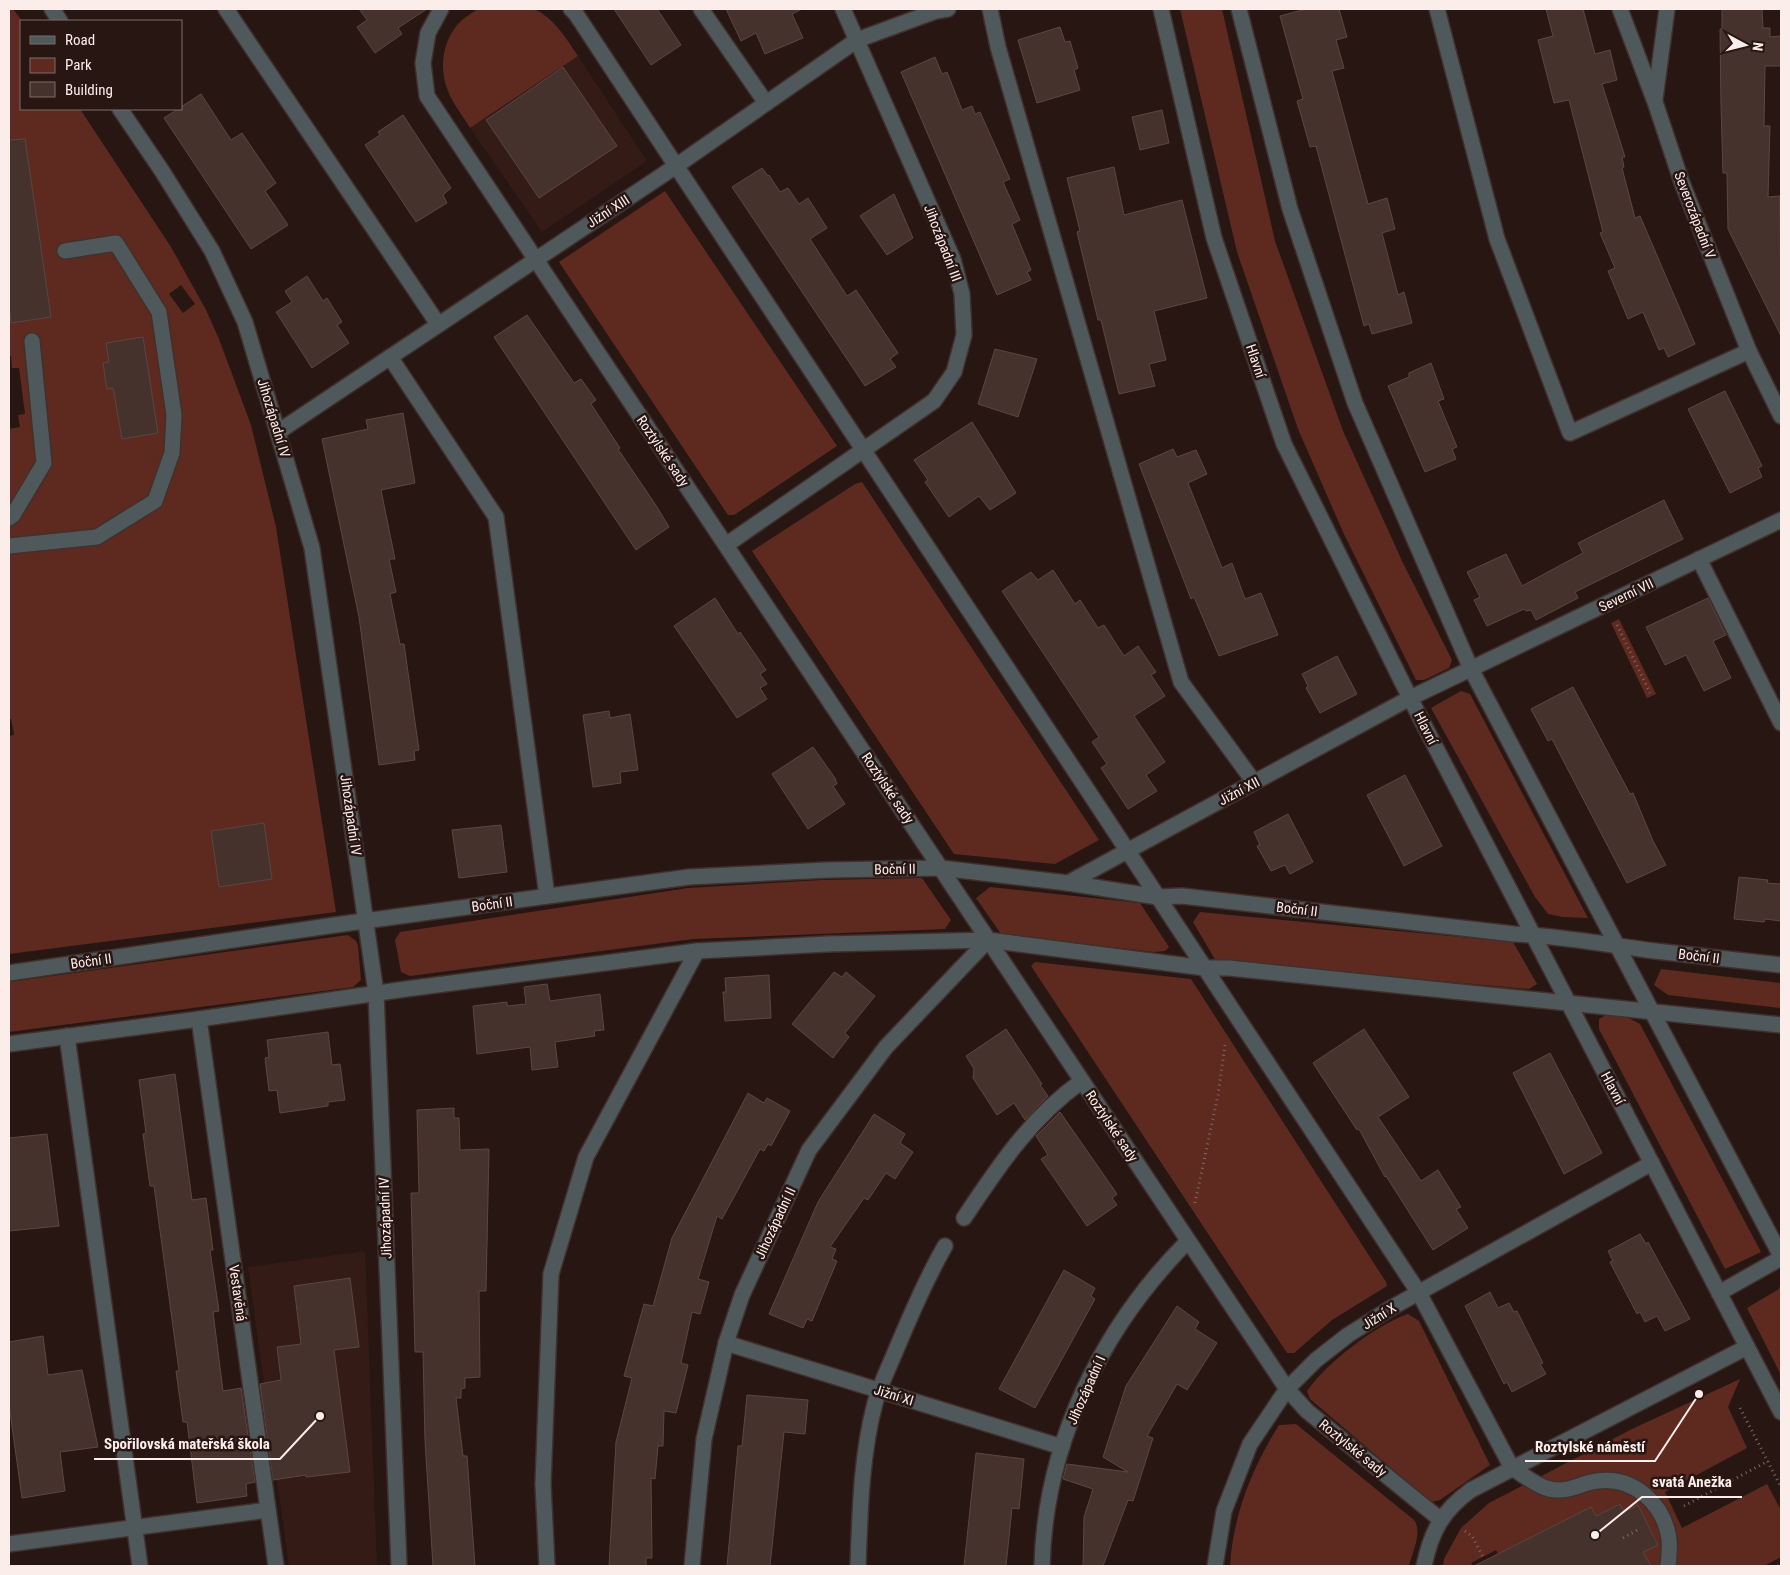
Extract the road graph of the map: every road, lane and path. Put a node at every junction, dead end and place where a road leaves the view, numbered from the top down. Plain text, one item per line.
1 (52, 9) edge
2 (226, 9) edge
3 (441, 9) edge
4 (571, 9) edge
5 (701, 9) edge
6 (843, 9) edge
7 (948, 9) edge
8 (990, 9) edge
9 (1160, 9) edge
10 (1239, 9) edge
11 (1437, 9) edge
12 (1620, 9) edge
13 (1667, 9) edge
14 (59, 20) edge
15 (857, 40) junction
16 (1655, 102) junction
17 (766, 103) junction
18 (121, 110) edge
19 (676, 166) junction
20 (65, 250) dead end
21 (535, 259) junction
22 (438, 324) junction
23 (32, 341) dead end
24 (1749, 351) junction
25 (390, 357) junction
26 (1781, 416) edge
27 (278, 432) junction
28 (864, 450) junction
29 (9, 518) edge
30 (1781, 520) edge
31 (726, 545) junction
32 (9, 546) edge
33 (1700, 559) junction
34 (1615, 621) dead end
35 (1471, 669) junction
36 (1650, 692) dead end
37 (1410, 698) junction
38 (1781, 723) edge
39 (1254, 782) junction
40 (1128, 851) junction
41 (940, 868) junction
42 (1068, 883) junction
43 (547, 896) junction
44 (1158, 897) junction
45 (366, 921) junction
46 (1534, 935) junction
47 (988, 940) junction
48 (1617, 944) junction
49 (696, 952) junction
50 (1781, 965) edge
51 (1205, 968) junction
52 (9, 973) edge
53 (376, 993) junction
54 (1569, 1004) junction
55 (1230, 1007) junction
56 (1652, 1011) junction
57 (199, 1019) junction
58 (1781, 1025) edge
59 (67, 1036) junction
60 (9, 1044) edge
61 (1082, 1081) junction
62 (1652, 1163) junction
63 (964, 1218) dead end
64 (1188, 1241) junction
65 (945, 1246) dead end
66 (1781, 1257) edge
67 (1719, 1292) junction
68 (1419, 1293) junction
69 (726, 1343) junction
70 (1747, 1347) junction
71 (1288, 1389) junction
72 (879, 1391) junction
73 (1740, 1408) dead end
74 (1781, 1412) edge
75 (1062, 1447) junction
76 (1768, 1461) junction
77 (1512, 1468) junction
78 (1781, 1488) edge
79 (1684, 1506) dead end
80 (268, 1510) junction
81 (1440, 1520) junction
82 (134, 1527) junction
83 (1461, 1528) dead end
84 (1640, 1529) dead end
85 (1624, 1538) dead end
86 (9, 1544) edge
87 (1483, 1557) dead end
88 (1781, 1564) edge
89 (140, 1566) edge
90 (276, 1566) edge
91 (400, 1566) edge
92 (547, 1566) edge
93 (692, 1566) edge
94 (858, 1566) edge
95 (1042, 1566) edge
96 (1215, 1566) edge
97 (1424, 1566) edge
98 (1668, 1566) edge
99 (1778, 1566) edge

1 - 14 street
2 - 22 street
3 - 21 street, Roztylské sady
4 - 19 street
5 - 17 street
6 - 15 street, Jihozápadní III
7 - 15 street, Jižní XIII
8 - 39 street
9 - 37 street, Hlavní
10 - 35 street
11 - 24 street
12 - 16 street, Severozápadní V
13 - 16 street
15 - 17 street, Jižní XIII
15 - 28 street, Jihozápadní III
16 - 24 street, Severozápadní V
17 - 19 street, Jižní XIII
18 - 27 street, Jihozápadní IV
19 - 21 street, Jižní XIII
19 - 28 street
20 - 32 street
21 - 22 street, Jižní XIII
21 - 31 street, Roztylské sady
22 - 25 street, Jižní XIII
23 - 29 street
24 - 26 street, Severozápadní V
25 - 27 street, Jižní XIII
25 - 43 street
27 - 45 street, Jihozápadní IV
28 - 31 street, Jihozápadní III
28 - 40 street
30 - 33 street, Severní VII
31 - 41 street, Roztylské sady
33 - 35 street, Severní VII
33 - 38 street
34 - 36 path
35 - 37 street, Severní VII
35 - 48 street
37 - 39 street, Jižní XII
37 - 46 street, Hlavní
39 - 40 street, Jižní XII
40 - 42 street, Jižní XII
40 - 44 street
41 - 42 street, Boční II
41 - 43 street, Boční II
41 - 47 street, Roztylské sady
42 - 44 street, Boční II
43 - 45 street, Boční II
44 - 46 street, Boční II
44 - 51 street
45 - 52 street, Boční II
45 - 53 street, Jihozápadní IV
46 - 48 street, Boční II
46 - 54 street, Hlavní
47 - 49 street
47 - 51 street
47 - 61 street, Roztylské sady
47 - 69 street, Jihozápadní II
48 - 50 street, Boční II
48 - 56 street
49 - 53 street
49 - 92 street
51 - 54 street
51 - 55 street
53 - 57 street
53 - 91 street, Jihozápadní IV
54 - 56 street
54 - 62 street, Hlavní
55 - 64 path
55 - 68 street
56 - 58 street
56 - 66 street
57 - 59 street
57 - 80 street, Vestavěná
59 - 60 street
59 - 82 street
61 - 63 street
61 - 64 street, Roztylské sady
62 - 67 street, Hlavní
62 - 68 street, Jižní X
64 - 71 street, Roztylské sady
64 - 75 street, Jihozápadní I
65 - 72 street
66 - 67 street
67 - 70 street, Hlavní
68 - 71 street, Jižní X
68 - 77 street
69 - 72 street, Jižní XI
69 - 93 street, Jihozápadní II
70 - 74 street, Hlavní
70 - 77 street
71 - 81 street, Roztylské sady
71 - 96 street, Jižní X
72 - 75 street, Jižní XI
72 - 94 street
73 - 76 path
75 - 95 street, Jihozápadní I
76 - 78 path
76 - 79 path
77 - 81 street
77 - 98 street
80 - 82 street
80 - 90 street, Vestavěná
81 - 97 street
82 - 86 street
82 - 89 street
83 - 87 path
84 - 85 path
88 - 99 path

